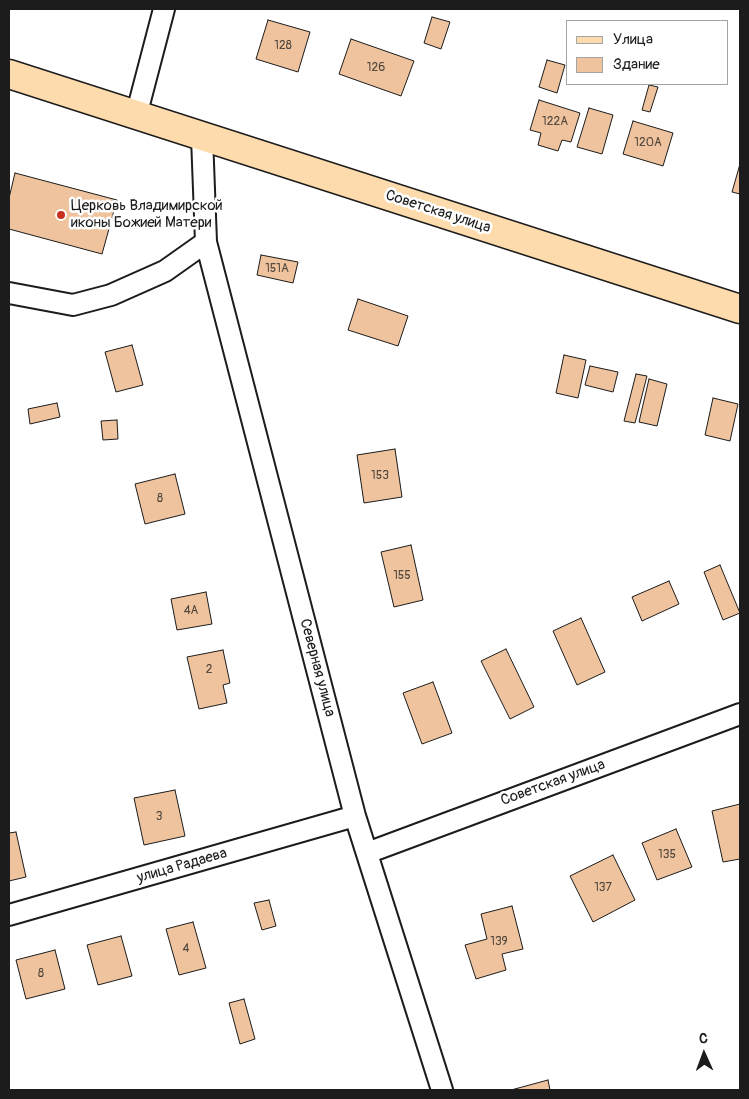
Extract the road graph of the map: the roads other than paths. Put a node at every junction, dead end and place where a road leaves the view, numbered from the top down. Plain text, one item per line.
1 (164, 9) edge
2 (9, 74) edge
3 (136, 116) junction
4 (202, 137) junction
5 (206, 242) junction
6 (9, 293) edge
7 (740, 308) edge
8 (740, 714) edge
9 (355, 816) junction
10 (367, 853) junction
11 (9, 915) edge
12 (442, 1090) edge

1 - 3 street
2 - 3 main road, Советская улица
3 - 4 main road, Советская улица
4 - 5 street, Северная улица
4 - 7 main road, Советская улица
5 - 6 street
5 - 9 street, Северная улица
8 - 10 street, Советская улица
9 - 10 street, Северная улица
9 - 11 street, улица Радаева
10 - 12 street, Северная улица

